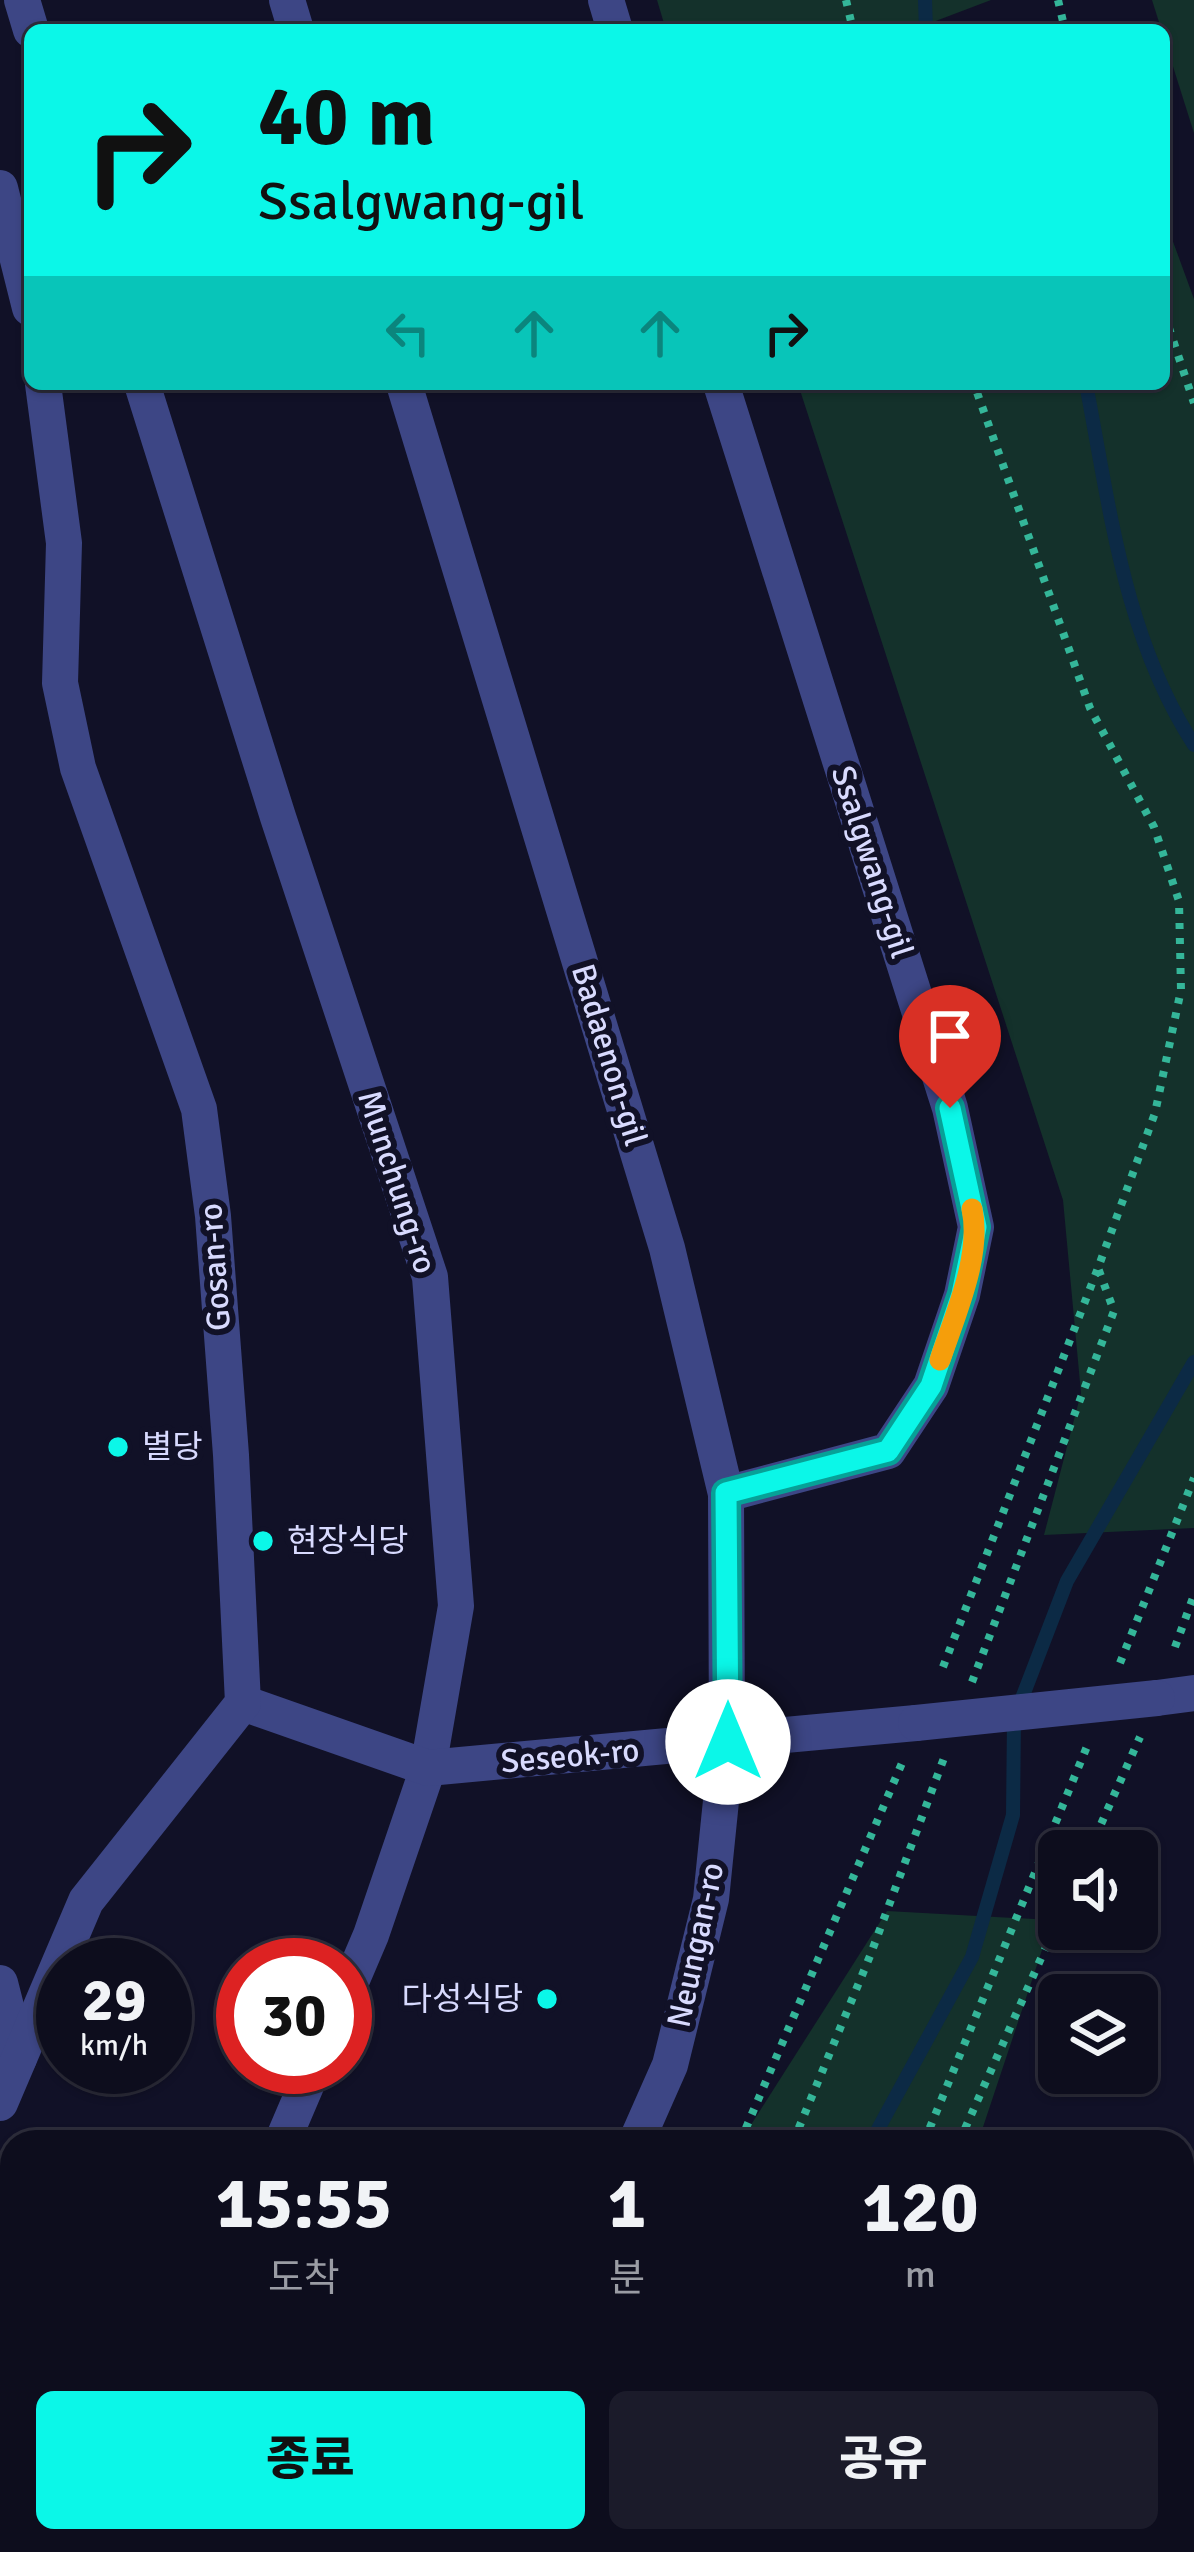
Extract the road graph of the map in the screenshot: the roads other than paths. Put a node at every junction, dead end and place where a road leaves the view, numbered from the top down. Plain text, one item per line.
1 (0, 188) edge
2 (24, 284) edge
3 (44, 390) edge
4 (144, 390) edge
5 (406, 390) edge
6 (723, 390) edge
7 (726, 1493) junction
8 (1194, 1693) edge
9 (243, 1702) junction
10 (728, 1742) junction
11 (428, 1768) junction
12 (370, 1938) edge
13 (0, 1983) edge
14 (19, 2058) junction
15 (302, 2094) edge
16 (0, 2103) edge
17 (287, 2130) edge
18 (641, 2130) edge

1 - 2 street
3 - 9 street, Gosan-ro
4 - 11 street, Munchung-ro
5 - 7 street, Badaenon-gil
6 - 7 street, Ssalgwang-gil
7 - 10 street, Badaenon-gil
8 - 10 street, Seseok-ro, bridge
9 - 11 street, Seseok-ro
9 - 14 street
10 - 11 street, Seseok-ro
10 - 18 street, Neungan-ro
11 - 12 street, Munchung-ro
13 - 14 street
14 - 16 street
15 - 17 street

